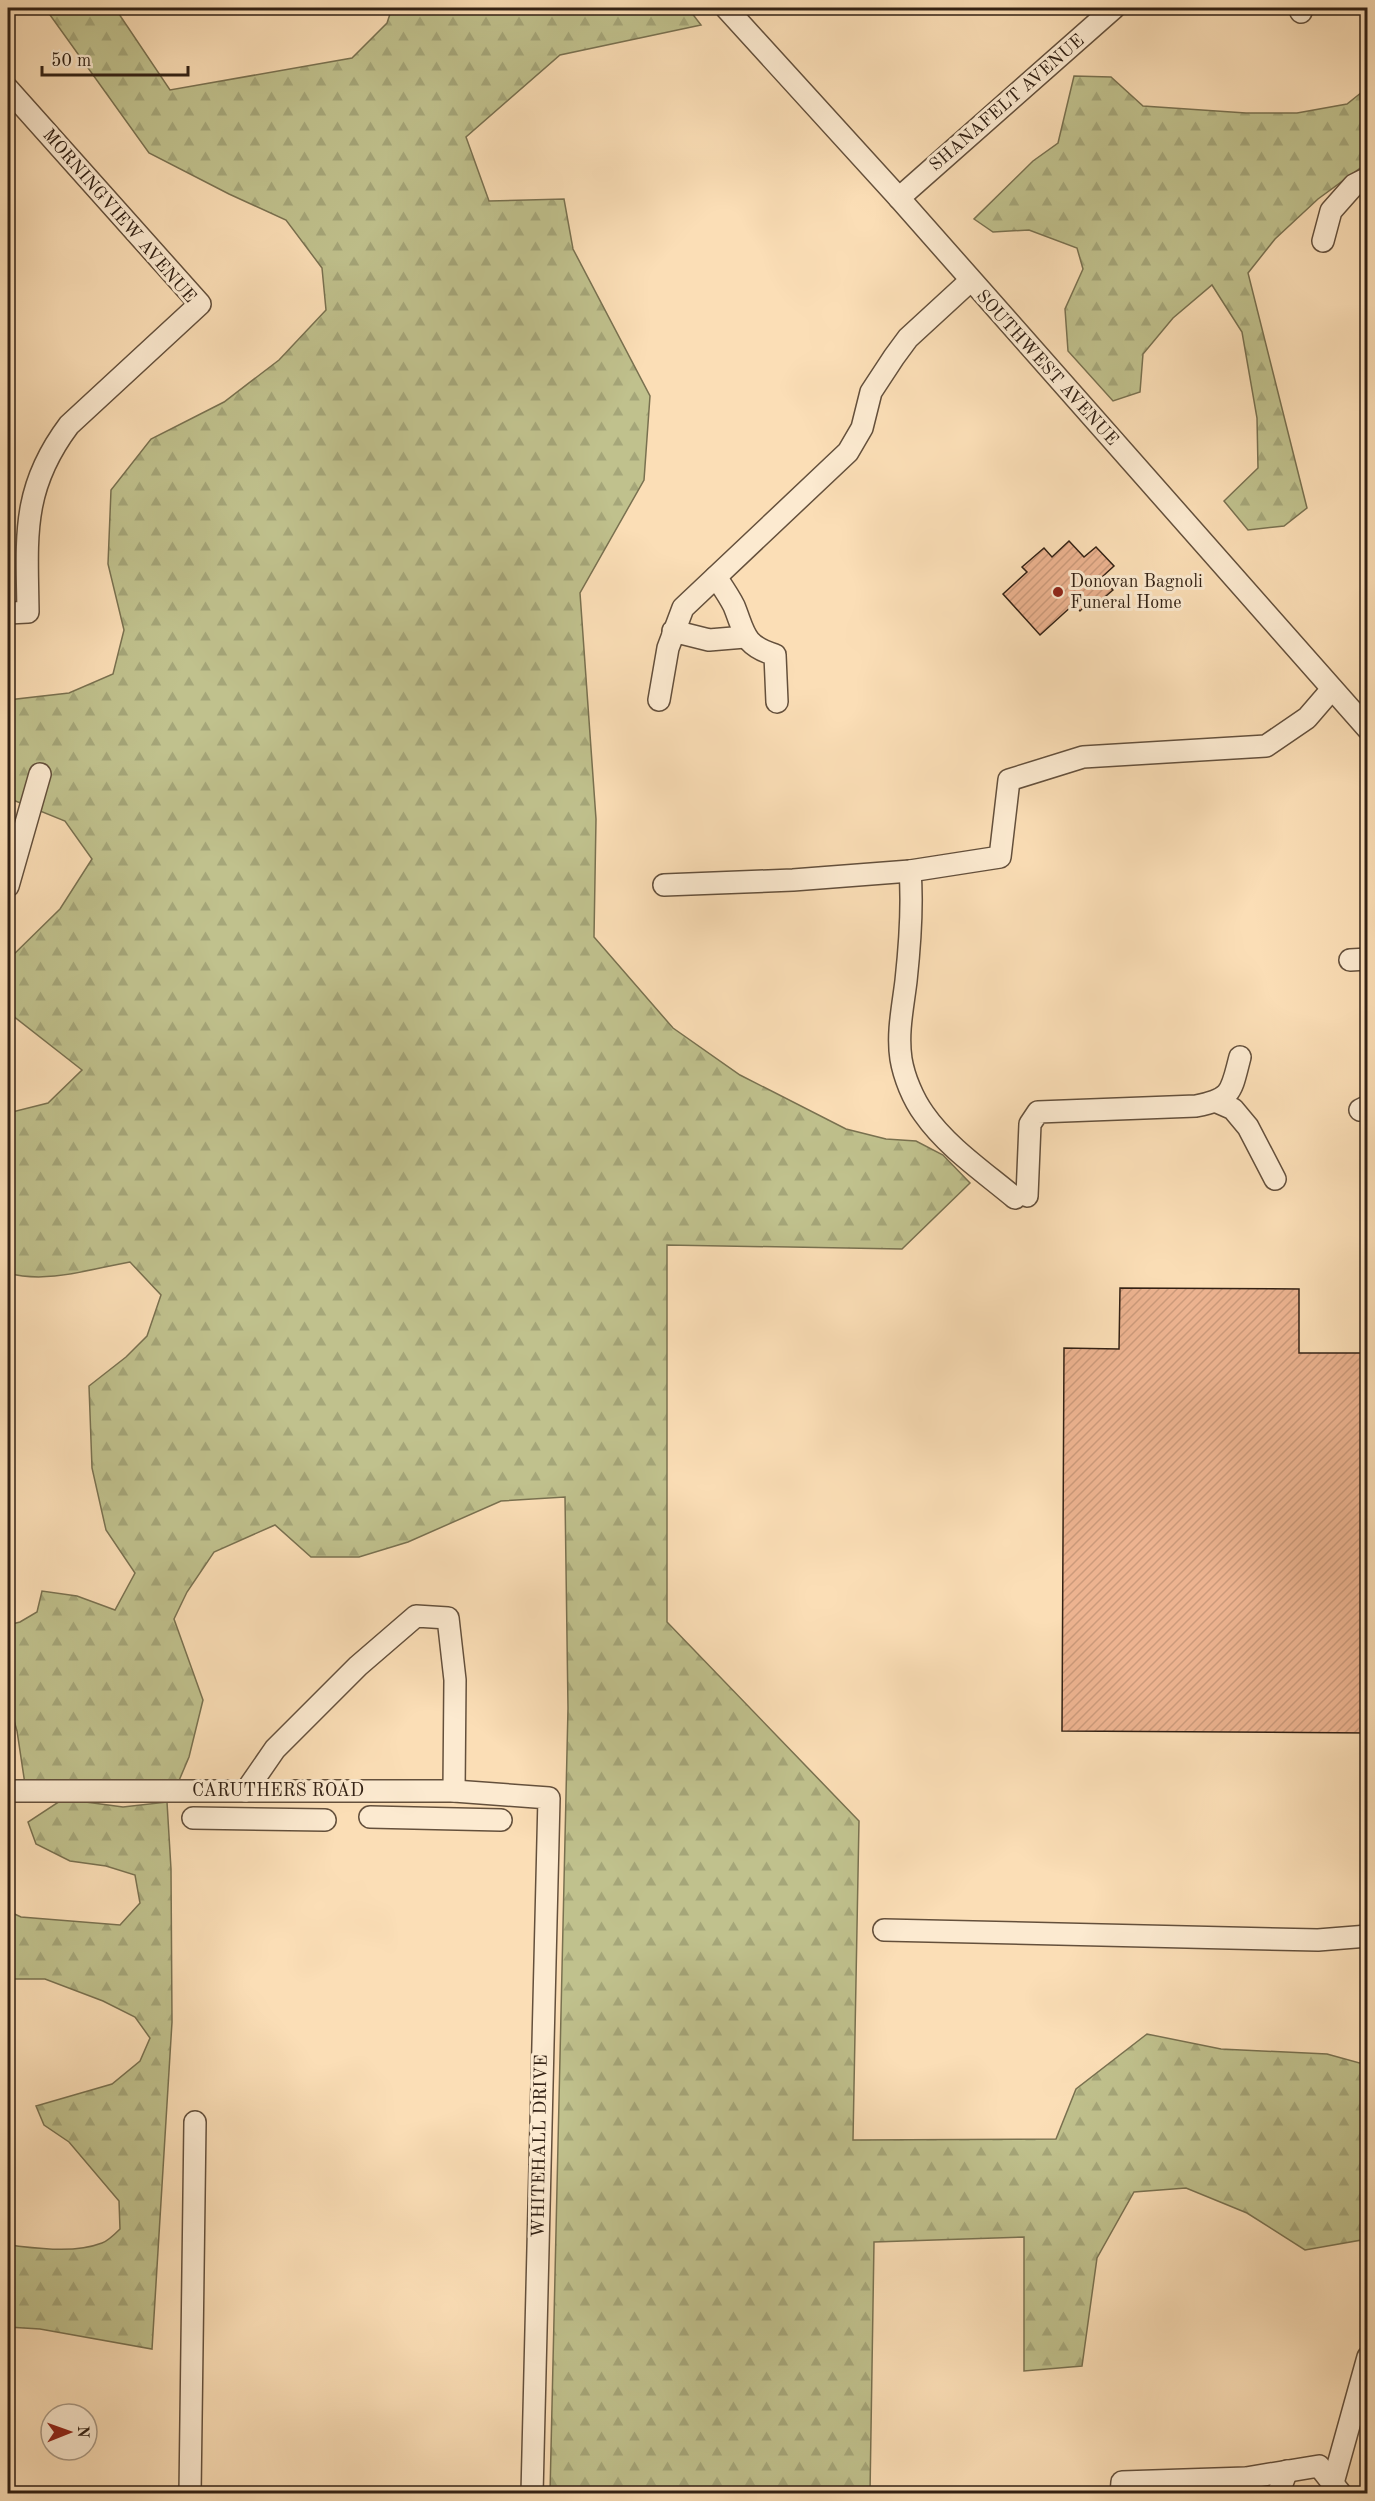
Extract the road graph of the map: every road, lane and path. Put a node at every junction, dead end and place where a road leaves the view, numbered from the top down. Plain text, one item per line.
1 (727, 8) edge
2 (1114, 8) edge
3 (8, 89) edge
4 (1368, 178) edge
5 (899, 198) junction
6 (1323, 241) dead end
7 (970, 281) junction
8 (716, 577) junction
9 (18, 613) edge
10 (673, 631) junction
11 (745, 637) junction
12 (1332, 689) junction
13 (659, 700) dead end
14 (777, 702) dead end
15 (1368, 729) edge
16 (40, 774) dead end
17 (910, 871) junction
18 (664, 885) dead end
19 (8, 886) edge
20 (1240, 1056) dead end
21 (1217, 1102) junction
22 (1275, 1179) dead end
23 (8, 1791) edge
24 (250, 1791) junction
25 (430, 1791) junction
26 (454, 1791) junction
27 (549, 1798) joint
28 (370, 1817) dead end
29 (193, 1818) dead end
30 (431, 1818) junction
31 (252, 1819) junction
32 (325, 1820) dead end
33 (501, 1820) dead end
34 (884, 1930) dead end
35 (1368, 1936) edge
36 (195, 2122) dead end
37 (1368, 2357) edge
38 (1287, 2471) junction
39 (1337, 2488) edge
40 (190, 2493) edge
41 (532, 2493) edge
42 (1121, 2493) edge
43 (1278, 2493) edge

1 - 5 street, SOUTHWEST AVENUE
2 - 5 street, SHANAFELT AVENUE
3 - 9 street, MORNINGVIEW AVENUE
4 - 6 street
5 - 7 street, SOUTHWEST AVENUE
7 - 8 street
7 - 12 street, SOUTHWEST AVENUE
8 - 10 street
8 - 11 street
10 - 11 street
10 - 13 street
11 - 14 street
12 - 15 street, SOUTHWEST AVENUE
12 - 17 street
16 - 19 street
17 - 18 street
17 - 21 street
20 - 21 street
21 - 22 street
23 - 24 street, CARUTHERS ROAD
24 - 25 street, CARUTHERS ROAD
24 - 26 street
24 - 31 street
25 - 26 street, CARUTHERS ROAD
25 - 30 street
26 - 27 street, CARUTHERS ROAD
27 - 41 street, WHITEHALL DRIVE
28 - 30 street
29 - 31 street
30 - 33 street
31 - 32 street
34 - 35 street
36 - 40 street
37 - 39 street
38 - 39 street
38 - 42 street
38 - 43 street

